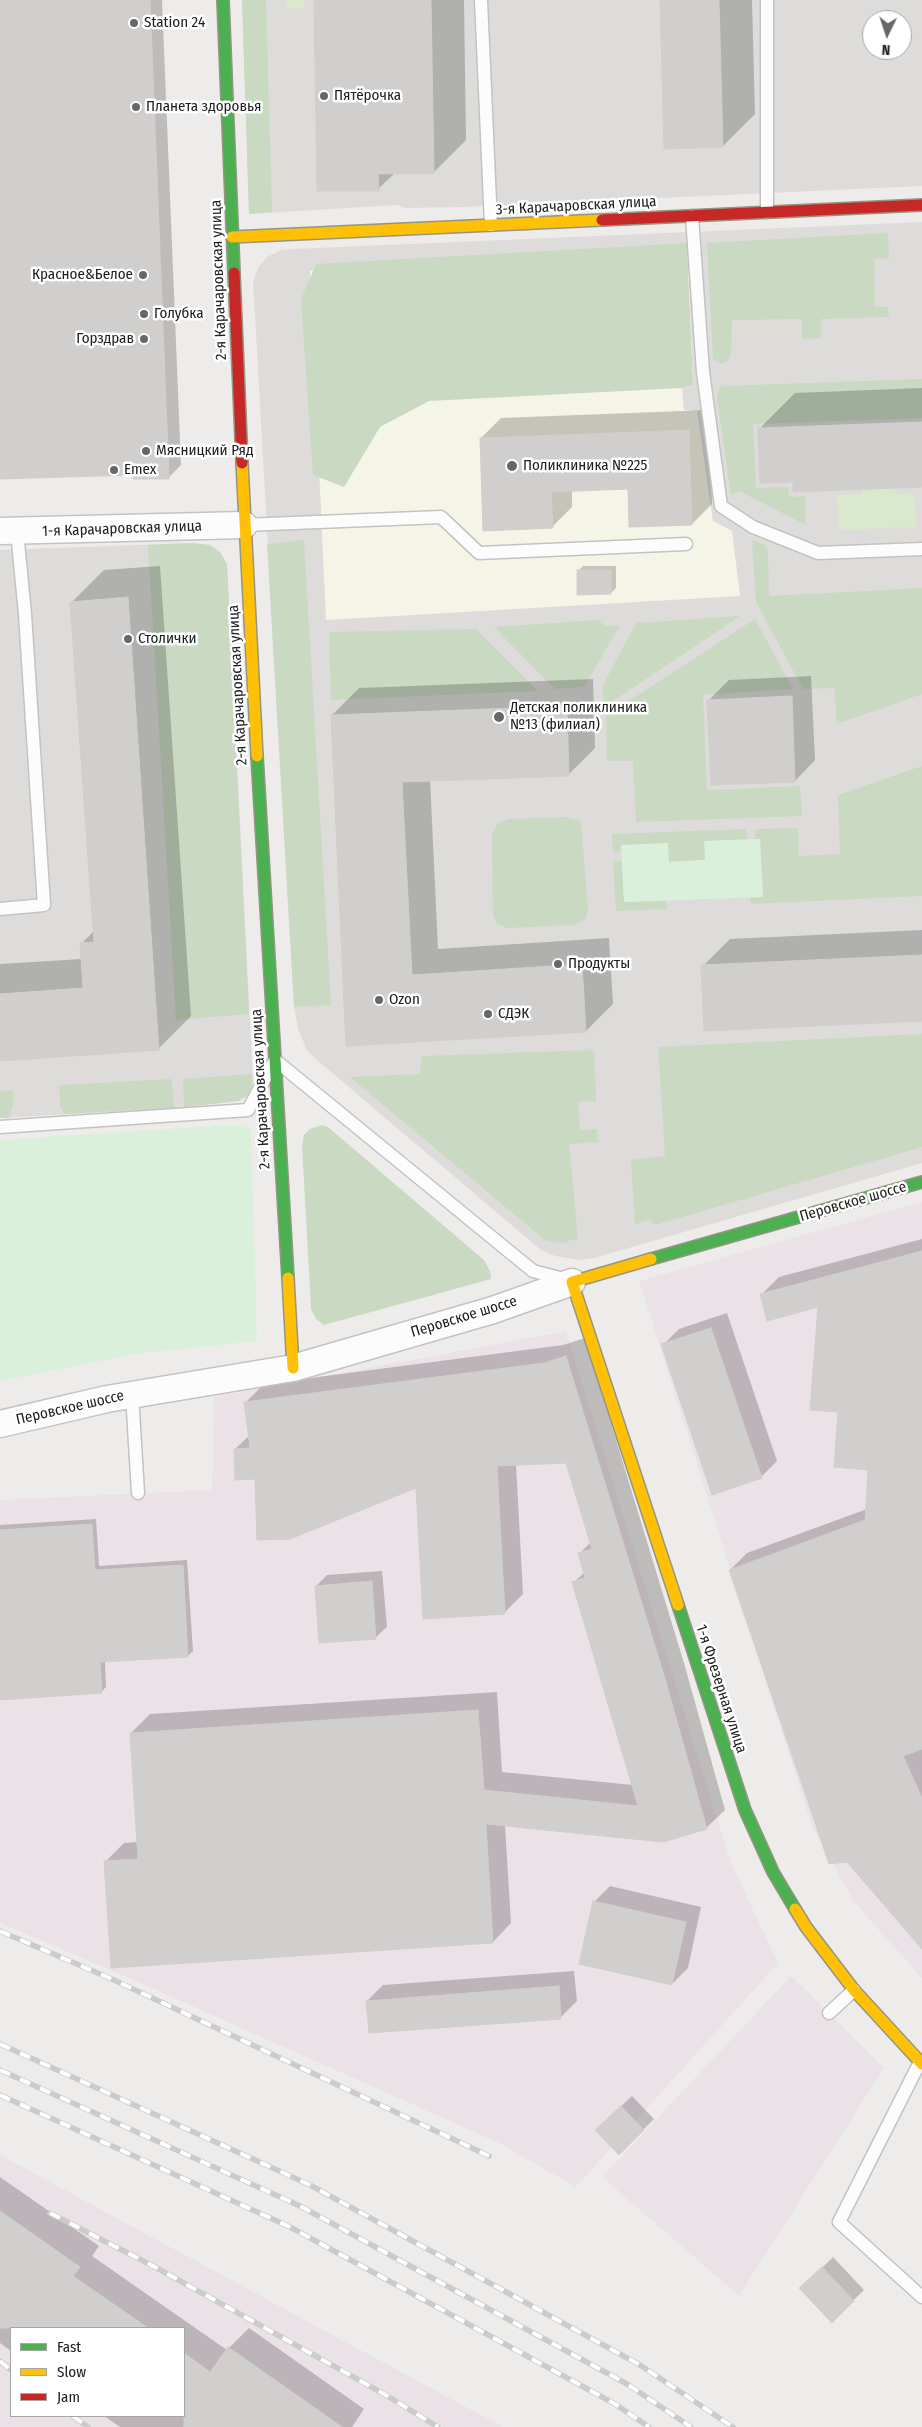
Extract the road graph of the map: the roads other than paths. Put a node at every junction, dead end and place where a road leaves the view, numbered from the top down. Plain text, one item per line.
1 (223, 0) edge
2 (481, 0) edge
3 (767, 0) edge
4 (922, 205) edge
5 (767, 212) junction
6 (692, 216) junction
7 (491, 225) junction
8 (232, 237) junction
9 (244, 525) junction
10 (9, 532) edge
11 (686, 544) dead end
12 (922, 549) edge
13 (0, 909) edge
14 (275, 1060) junction
15 (0, 1128) edge
16 (922, 1182) edge
17 (572, 1282) junction
18 (293, 1368) junction
19 (132, 1394) junction
20 (0, 1424) edge
21 (138, 1493) dead end
22 (854, 1990) junction
23 (829, 2013) dead end
24 (921, 2063) edge
25 (922, 2297) edge

1 - 8 street, 2-я Карачаровская улица
2 - 7 lane
3 - 5 lane
4 - 5 street, 3-я Карачаровская улица
5 - 6 street, 3-я Карачаровская улица
6 - 7 street, 3-я Карачаровская улица
6 - 12 lane
7 - 8 street, 3-я Карачаровская улица
8 - 9 street, 2-я Карачаровская улица
9 - 10 street, 1-я Карачаровская улица
9 - 11 lane
9 - 14 street, 2-я Карачаровская улица
10 - 13 lane
14 - 15 lane
14 - 17 lane
14 - 18 street, 2-я Карачаровская улица
16 - 17 street, Перовское шоссе
17 - 18 street, Перовское шоссе
17 - 22 street, 1-я Фрезерная улица
18 - 19 street, Перовское шоссе
19 - 20 street, Перовское шоссе
19 - 21 lane
22 - 23 lane
22 - 24 street, 1-я Фрезерная улица
24 - 25 lane

